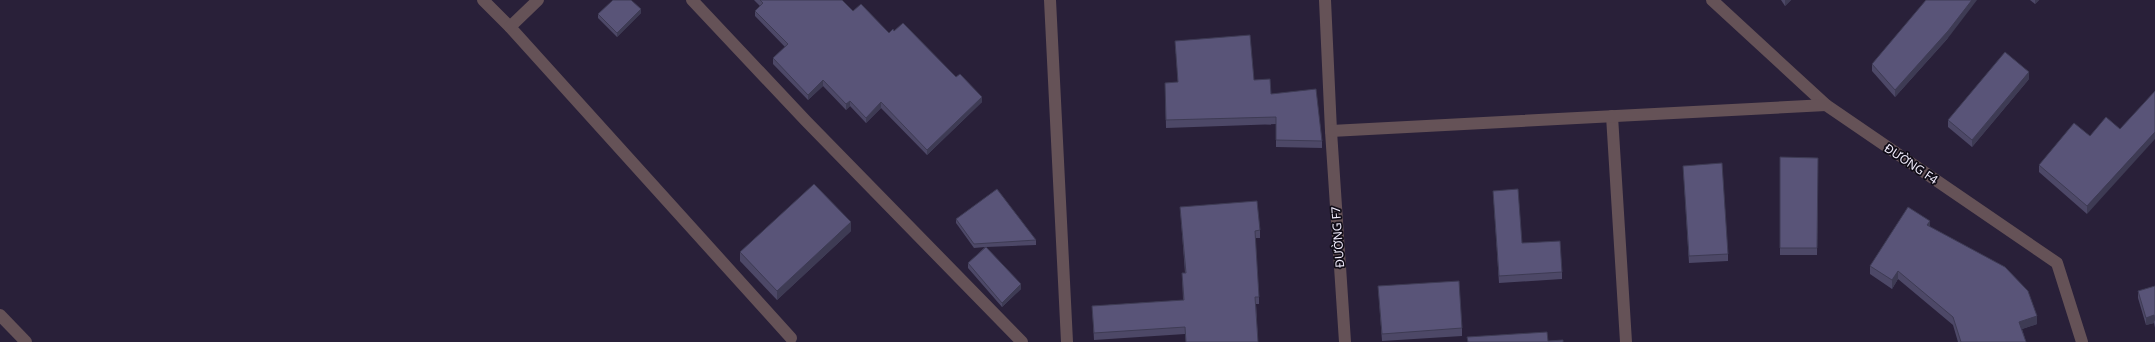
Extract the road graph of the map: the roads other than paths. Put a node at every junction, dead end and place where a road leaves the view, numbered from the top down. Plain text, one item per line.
1 (483, 0) edge
2 (538, 0) edge
3 (692, 0) edge
4 (1050, 0) edge
5 (1325, 0) edge
6 (1712, 0) edge
7 (510, 27) junction
8 (1826, 105) junction
9 (1612, 116) junction
10 (1331, 131) junction
11 (0, 315) edge
12 (791, 338) dead end
13 (26, 342) edge
14 (1022, 342) edge
15 (1067, 342) edge
16 (1345, 342) edge
17 (1626, 342) edge
18 (2082, 342) edge

1 - 7 street
2 - 7 street
3 - 14 street
4 - 15 street
5 - 10 street, ĐƯỜNG F7
6 - 8 street, ĐƯỜNG F4
7 - 12 street
8 - 9 street
8 - 18 street, ĐƯỜNG F4
9 - 10 street
9 - 17 street
10 - 16 street, ĐƯỜNG F7
11 - 13 street

